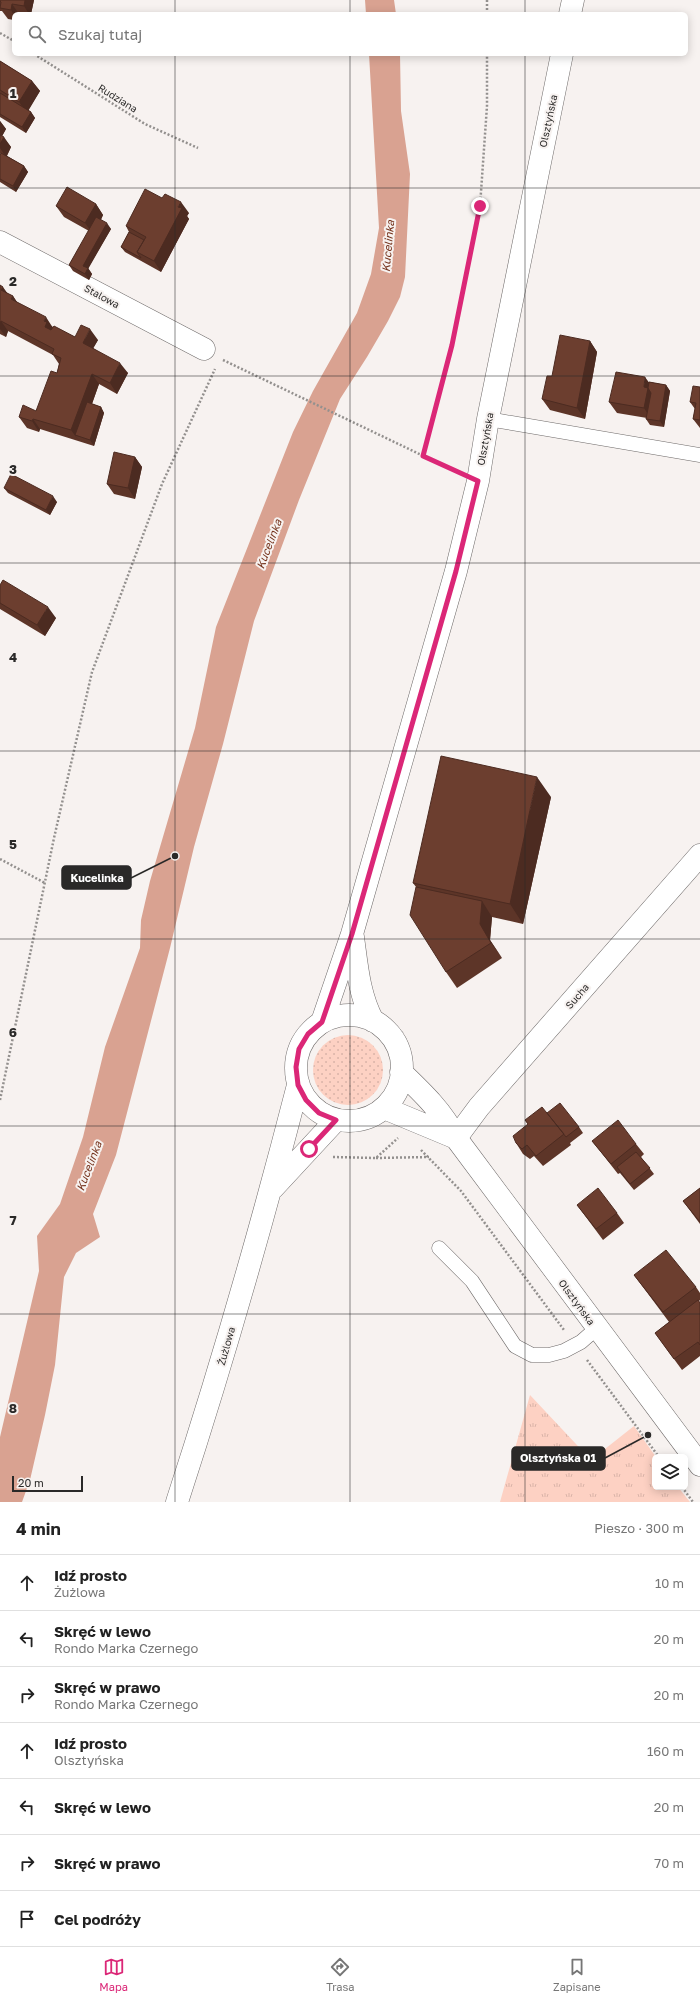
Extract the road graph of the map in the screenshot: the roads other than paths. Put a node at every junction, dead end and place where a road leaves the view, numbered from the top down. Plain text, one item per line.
1 (573, 0) edge
2 (570, 12) edge
3 (562, 56) edge
4 (0, 242) edge
5 (210, 357) road end
6 (488, 419) junction
7 (700, 455) edge
8 (700, 855) edge
9 (352, 934) junction
10 (322, 1022) junction
11 (384, 1022) junction
12 (406, 1064) junction
13 (298, 1085) junction
14 (384, 1108) junction
15 (336, 1120) junction
16 (456, 1138) junction
17 (272, 1189) junction
18 (440, 1248) dead end
19 (597, 1328) junction
20 (700, 1465) edge
21 (176, 1502) edge

1 - 2 street
3 - 6 street, Olsztyńska
4 - 5 street, Stalowa
6 - 7 lane
6 - 9 street, Olsztyńska
8 - 16 street, Sucha
9 - 10 street, Olsztyńska
9 - 11 street, Olsztyńska
10 - 11 street
10 - 13 street
11 - 12 street
12 - 14 street
12 - 16 street, Olsztyńska
13 - 15 street
13 - 17 street, Żużlowa
14 - 15 street
14 - 16 street
15 - 17 street, Żużlowa
16 - 19 street, Olsztyńska
17 - 21 street, Żużlowa
18 - 19 lane
19 - 20 street, Olsztyńska

